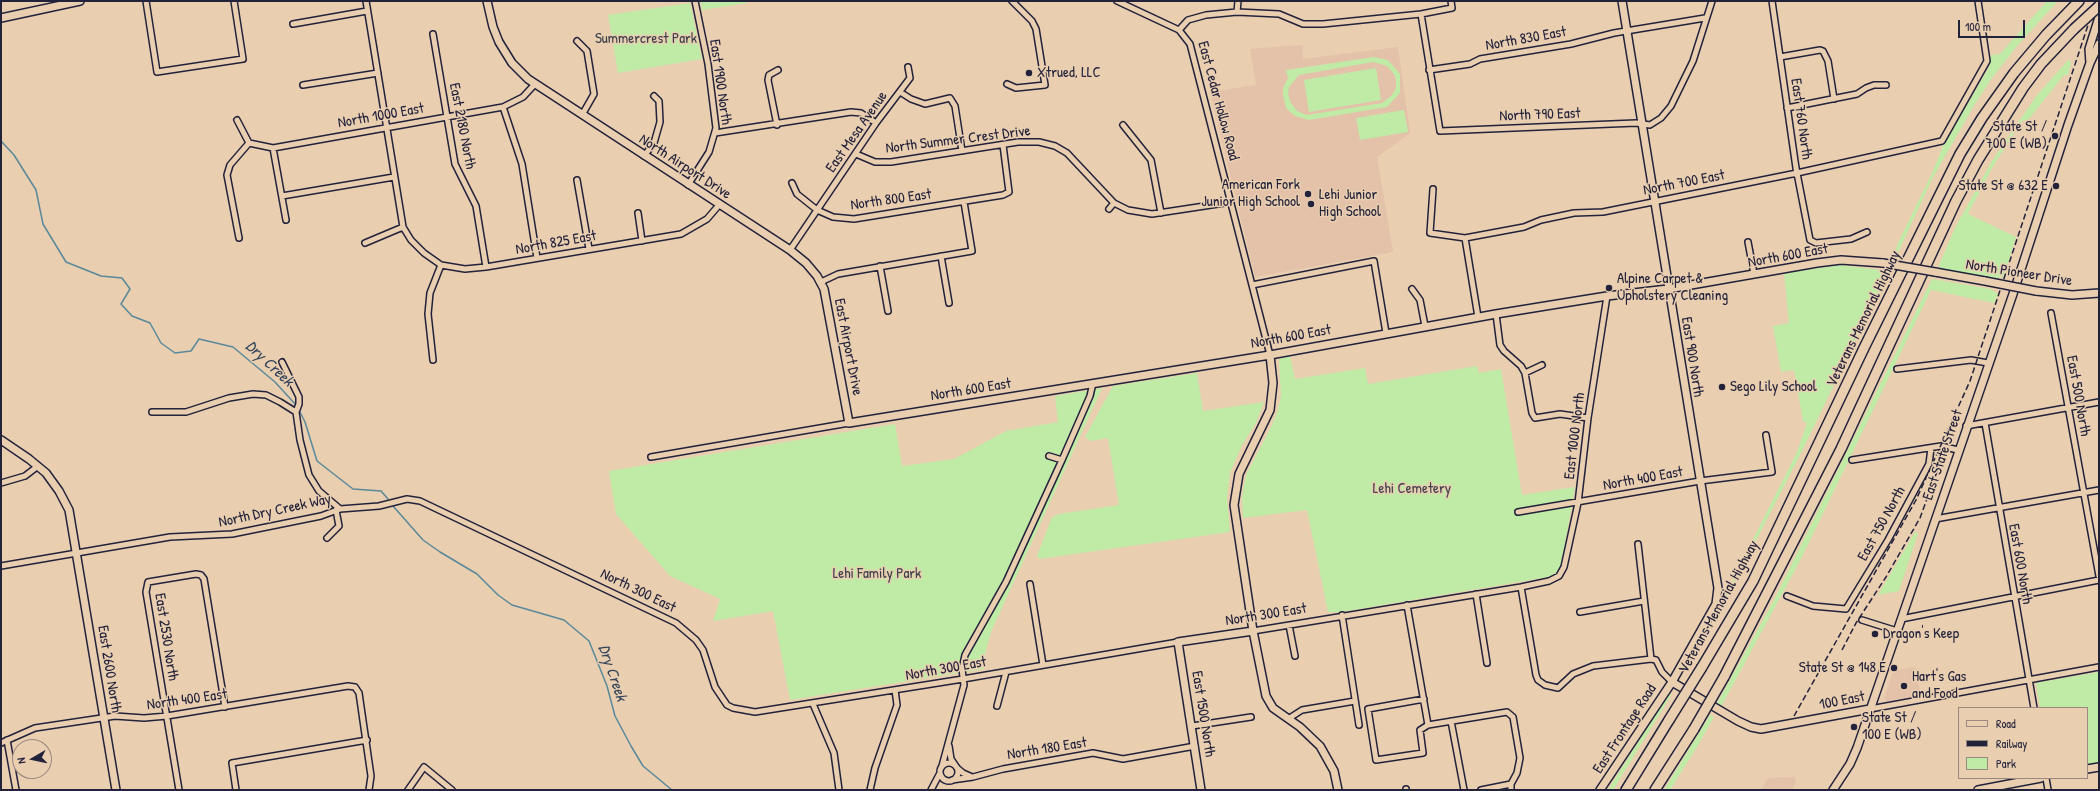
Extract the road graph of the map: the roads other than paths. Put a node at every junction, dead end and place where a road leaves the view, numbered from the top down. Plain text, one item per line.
1 (80, 1) edge
2 (146, 1) edge
3 (234, 1) edge
4 (366, 1) edge
5 (488, 1) edge
6 (695, 1) edge
7 (1012, 1) edge
8 (1117, 1) edge
9 (1238, 1) edge
10 (1451, 1) edge
11 (1622, 1) edge
12 (1712, 1) edge
13 (1772, 1) edge
14 (1978, 1) edge
15 (2079, 1) edge
16 (66, 3) edge
17 (2099, 6) edge
18 (368, 11) junction
19 (1237, 12) junction
20 (1421, 14) junction
21 (2099, 17) edge
22 (1, 18) edge
23 (1705, 18) junction
24 (293, 24) dead end
25 (1179, 30) junction
26 (1627, 31) junction
27 (433, 34) dead end
28 (577, 41) dead end
29 (2099, 44) edge
30 (1780, 57) junction
31 (2099, 62) edge
32 (2090, 63) junction
33 (908, 67) dead end
34 (778, 70) dead end
35 (1429, 70) junction
36 (378, 73) junction
37 (535, 84) junction
38 (1007, 84) dead end
39 (303, 85) dead end
40 (1886, 85) dead end
41 (900, 92) junction
42 (654, 96) dead end
43 (1834, 99) junction
44 (504, 107) junction
45 (1786, 108) junction
46 (582, 115) junction
47 (447, 116) junction
48 (237, 120) dead end
49 (876, 123) junction
50 (1641, 123) junction
51 (777, 125) junction
52 (1123, 125) dead end
53 (387, 126) junction
54 (715, 133) junction
55 (250, 143) junction
56 (1003, 145) junction
57 (273, 148) junction
58 (962, 151) junction
59 (856, 154) junction
60 (644, 156) junction
61 (1797, 173) junction
62 (394, 178) junction
63 (577, 180) dead end
64 (792, 183) dead end
65 (688, 184) junction
66 (1433, 189) dead end
67 (282, 196) junction
68 (1654, 201) junction
69 (964, 202) junction
70 (1231, 202) junction
71 (1114, 203) junction
72 (719, 205) junction
73 (1110, 209) dead end
74 (817, 210) junction
75 (1161, 212) junction
76 (638, 213) dead end
77 (286, 220) dead end
78 (403, 227) junction
79 (1867, 232) dead end
80 (239, 238) dead end
81 (1465, 238) junction
82 (642, 241) junction
83 (365, 242) dead end
84 (1748, 242) dead end
85 (589, 249) junction
86 (790, 250) junction
87 (941, 256) junction
88 (537, 258) junction
89 (441, 265) junction
90 (486, 266) junction
91 (880, 266) junction
92 (1935, 272) joint
93 (1754, 274) junction
94 (819, 279) junction
95 (1252, 285) junction
96 (1412, 289) dead end
97 (1668, 289) junction
98 (2099, 293) edge
99 (1607, 296) junction
100 (949, 304) dead end
101 (888, 311) dead end
102 (2051, 313) dead end
103 (1496, 314) junction
104 (1478, 317) junction
105 (1425, 326) junction
106 (1386, 333) junction
107 (1270, 355) junction
108 (433, 360) dead end
109 (282, 362) dead end
110 (1988, 363) junction
111 (1542, 365) dead end
112 (1897, 369) dead end
113 (1525, 373) junction
114 (1093, 383) junction
115 (2099, 402) edge
116 (2068, 408) junction
117 (152, 412) dead end
118 (296, 412) junction
119 (1588, 418) junction
120 (849, 423) junction
121 (1986, 423) junction
122 (1966, 426) junction
123 (1766, 435) dead end
124 (1, 440) edge
125 (1931, 448) junction
126 (1958, 450) junction
127 (1049, 456) dead end
128 (651, 457) dead end
129 (1062, 460) junction
130 (1852, 460) dead end
131 (38, 466) junction
132 (1700, 481) junction
133 (1, 482) edge
134 (2099, 490) edge
135 (2084, 494) junction
136 (407, 499) joint
137 (1578, 503) junction
138 (1999, 509) junction
139 (338, 510) junction
140 (1518, 512) dead end
141 (1935, 519) junction
142 (327, 538) dead end
143 (1638, 544) dead end
144 (77, 553) junction
145 (1, 566) edge
146 (1559, 576) joint
147 (2099, 576) edge
148 (2099, 580) edge
149 (1030, 584) dead end
150 (1521, 587) junction
151 (1476, 594) junction
152 (1787, 596) dead end
153 (2014, 597) junction
154 (1644, 601) junction
155 (1407, 605) junction
156 (1580, 612) dead end
157 (1342, 615) junction
158 (1901, 619) junction
159 (1862, 620) dead end
160 (1289, 625) junction
161 (1253, 630) junction
162 (1896, 631) junction
163 (1178, 642) junction
164 (1295, 656) dead end
165 (1651, 659) junction
166 (1487, 663) dead end
167 (1043, 665) junction
168 (2099, 667) edge
169 (1006, 672) junction
170 (963, 679) junction
171 (2029, 680) junction
172 (1672, 682) junction
173 (895, 690) junction
174 (1424, 699) junction
175 (1355, 702) junction
176 (813, 704) junction
177 (997, 706) dead end
178 (226, 707) junction
179 (2034, 707) edge
180 (1870, 709) junction
181 (167, 716) junction
182 (104, 717) junction
183 (1251, 717) dead end
184 (1288, 719) junction
185 (1451, 721) junction
186 (1359, 725) dead end
187 (1428, 725) junction
188 (1192, 726) junction
189 (7, 740) junction
190 (366, 740) junction
191 (1, 743) edge
192 (949, 745) junction
193 (1196, 746) junction
194 (956, 766) junction
195 (2099, 767) edge
196 (941, 769) junction
197 (2088, 769) edge
198 (973, 777) junction
199 (2035, 779) edge
200 (2046, 779) edge
201 (950, 781) junction
202 (1511, 784) junction
203 (16, 790) edge
204 (116, 790) edge
205 (179, 790) edge
206 (236, 790) edge
207 (369, 790) edge
208 (408, 790) edge
209 (452, 790) edge
210 (839, 790) edge
211 (870, 790) edge
212 (931, 790) edge
213 (1201, 790) edge
214 (1338, 790) edge
215 (1464, 790) edge
216 (1481, 790) edge
217 (1511, 790) edge
218 (1600, 790) edge
219 (1626, 790) edge
220 (1655, 790) edge
221 (1833, 790) edge
222 (1978, 790) edge
223 (2048, 790) edge

1 - 16 street
2 - 3 street
4 - 18 street
5 - 37 street
6 - 54 street, East 1900 North
7 - 38 street
8 - 25 street, East Cedar Hollow Road
9 - 19 street
10 - 20 street
11 - 26 street, East 900 North
12 - 23 street
13 - 30 street, East 760 North
14 - 61 street, North 700 East
15 - 219 highway, Veterans Memorial Highway, bridge
16 - 22 street
17 - 220 highway, bridge
18 - 24 street
18 - 36 street
19 - 20 street
19 - 25 street
20 - 35 street
21 - 32 street
23 - 26 street, North 830 East
23 - 50 street, North 790 East
25 - 70 street, East Cedar Hollow Road
26 - 35 street, North 830 East
26 - 50 street, East 900 North
27 - 47 street, East 2180 North
28 - 46 street
29 - 32 street
30 - 43 street
30 - 45 street, East 760 North
31 - 32 street
32 - 110 street, East State Street
33 - 41 street, East Mesa Avenue
34 - 51 street
35 - 50 street, North 790 East
36 - 39 street
36 - 53 street
37 - 44 street, North 1000 East
37 - 46 street, North Airport Drive
40 - 43 street
41 - 49 street, East Mesa Avenue
41 - 58 street
42 - 60 street
43 - 45 street
44 - 47 street, North 1000 East
44 - 88 street
45 - 61 street, East 760 North
46 - 60 street, North Airport Drive
47 - 53 street, North 1000 East
47 - 90 street, East 2180 North
48 - 55 street
49 - 51 street
49 - 59 street, East Mesa Avenue
50 - 68 street, East 900 North
51 - 54 street
52 - 75 street
53 - 57 street, North 1000 East
53 - 62 street
54 - 65 street, East 1900 North
55 - 57 street, North 1000 East
55 - 80 street
56 - 58 street, North Summer Crest Drive
56 - 69 street, North 800 East
56 - 71 street, North Summer Crest Drive
57 - 67 street
58 - 59 street, North Summer Crest Drive
59 - 74 street, East Mesa Avenue
60 - 65 street, North Airport Drive
61 - 68 street, North 700 East
61 - 79 street, East 760 North
62 - 67 street
62 - 78 street
63 - 85 street
64 - 74 street, North 800 East
65 - 72 street, North Airport Drive
66 - 81 street, North 700 East
67 - 77 street
68 - 81 street, North 700 East
68 - 97 street, East 900 North
69 - 74 street, North 800 East
69 - 87 street
70 - 75 street, North Summer Crest Drive
70 - 95 street, East Cedar Hollow Road
71 - 73 street
71 - 75 street, North Summer Crest Drive
72 - 82 street, North 825 East
72 - 86 street, North Airport Drive
74 - 86 street, East Mesa Avenue
76 - 82 street
78 - 83 street
78 - 89 street, North 825 East
81 - 104 street
82 - 85 street, North 825 East
84 - 93 street
85 - 88 street, North 825 East
86 - 94 street, North Airport Drive
87 - 91 street
87 - 100 street
88 - 90 street, North 825 East
89 - 90 street, North 825 East
89 - 108 street
91 - 94 street
91 - 101 street
92 - 93 street, North 600 East, bridge
92 - 98 street, North Pioneer Drive, bridge
93 - 97 street, North 600 East
94 - 120 street, East Airport Drive
95 - 106 street
95 - 107 street, East Cedar Hollow Road
96 - 105 street
97 - 99 street, North 600 East
97 - 132 street, East 900 North
99 - 103 street, North 600 East
99 - 119 street, East 1000 North
102 - 116 street, East 500 North
103 - 104 street, North 600 East
103 - 113 street
104 - 105 street, North 600 East
105 - 106 street, North 600 East
106 - 107 street, North 600 East
107 - 114 street, North 600 East
107 - 161 street
109 - 118 street
110 - 112 street
110 - 122 street, East State Street
111 - 113 street
113 - 119 street
114 - 120 street, North 600 East
114 - 129 street
115 - 116 street
116 - 121 street
116 - 135 street, East 500 North
117 - 118 street
118 - 139 street
119 - 137 street, East 1000 North
120 - 128 street, North 600 East
121 - 122 street
121 - 138 street, East 600 North
122 - 126 street, East State Street
123 - 132 street, North 400 East
124 - 131 street, East 2600 North
125 - 126 street
125 - 130 street
125 - 152 street, East 750 North
126 - 141 street, East State Street
127 - 129 street
129 - 170 street
131 - 133 street
131 - 144 street, East 2600 North
132 - 137 street, North 400 East
132 - 172 street, East 900 North
134 - 135 street
135 - 138 street
135 - 147 street, East 500 North
136 - 139 street, North Dry Creek Way
136 - 176 street, North 300 East
137 - 140 street, North 400 East
137 - 146 street, East 1000 North
138 - 141 street
138 - 153 street, East 600 North
139 - 142 street
139 - 144 street, North Dry Creek Way
141 - 158 street, East State Street
143 - 154 street
144 - 145 street
144 - 182 street, East 2600 North
146 - 150 street, North 300 East
148 - 153 street
149 - 167 street
150 - 151 street, North 300 East
150 - 165 street
151 - 155 street, North 300 East
151 - 166 street
153 - 158 street
153 - 171 street, East 600 North
154 - 156 street
154 - 165 street
155 - 157 street, North 300 East
155 - 174 street
157 - 160 street, North 300 East
157 - 175 street
158 - 162 street, East State Street
159 - 162 street
160 - 161 street, North 300 East
160 - 164 street
161 - 163 street, North 300 East
161 - 184 street
162 - 180 street, East State Street
163 - 167 street, North 300 East
163 - 188 street, East 1500 North
165 - 172 street
167 - 169 street, North 300 East
168 - 171 street, 100 East
169 - 170 street, North 300 East
169 - 177 street
170 - 173 street, North 300 East
170 - 192 street
171 - 179 street, East 600 North
171 - 180 street, 100 East
172 - 180 street, 100 East
172 - 218 street, East Frontage Road
173 - 176 street, North 300 East
173 - 211 street
174 - 187 street
174 - 187 street
175 - 184 street
175 - 186 street
176 - 210 street
178 - 181 street, North 400 East
178 - 181 street, East 2530 North
178 - 190 street, North 400 East
180 - 221 street, East State Street
181 - 182 street, North 400 East
181 - 205 street, East 2530 North
182 - 189 street, North 400 East
182 - 204 street, East 2600 North
183 - 188 street
184 - 214 street
185 - 187 street
185 - 202 street
185 - 215 street
188 - 193 street, East 1500 North
189 - 191 street, North 400 East
189 - 203 street
190 - 206 street
190 - 207 street
192 - 194 street
192 - 196 street
193 - 198 street, North 180 East
193 - 213 street, East 1500 North
194 - 196 street
194 - 198 street
194 - 201 street
195 - 197 street
196 - 201 street
196 - 212 street
198 - 201 street, North 180 East
199 - 222 street
200 - 223 street
201 - 212 street, North 180 East
202 - 216 street
202 - 217 street
208 - 209 street

